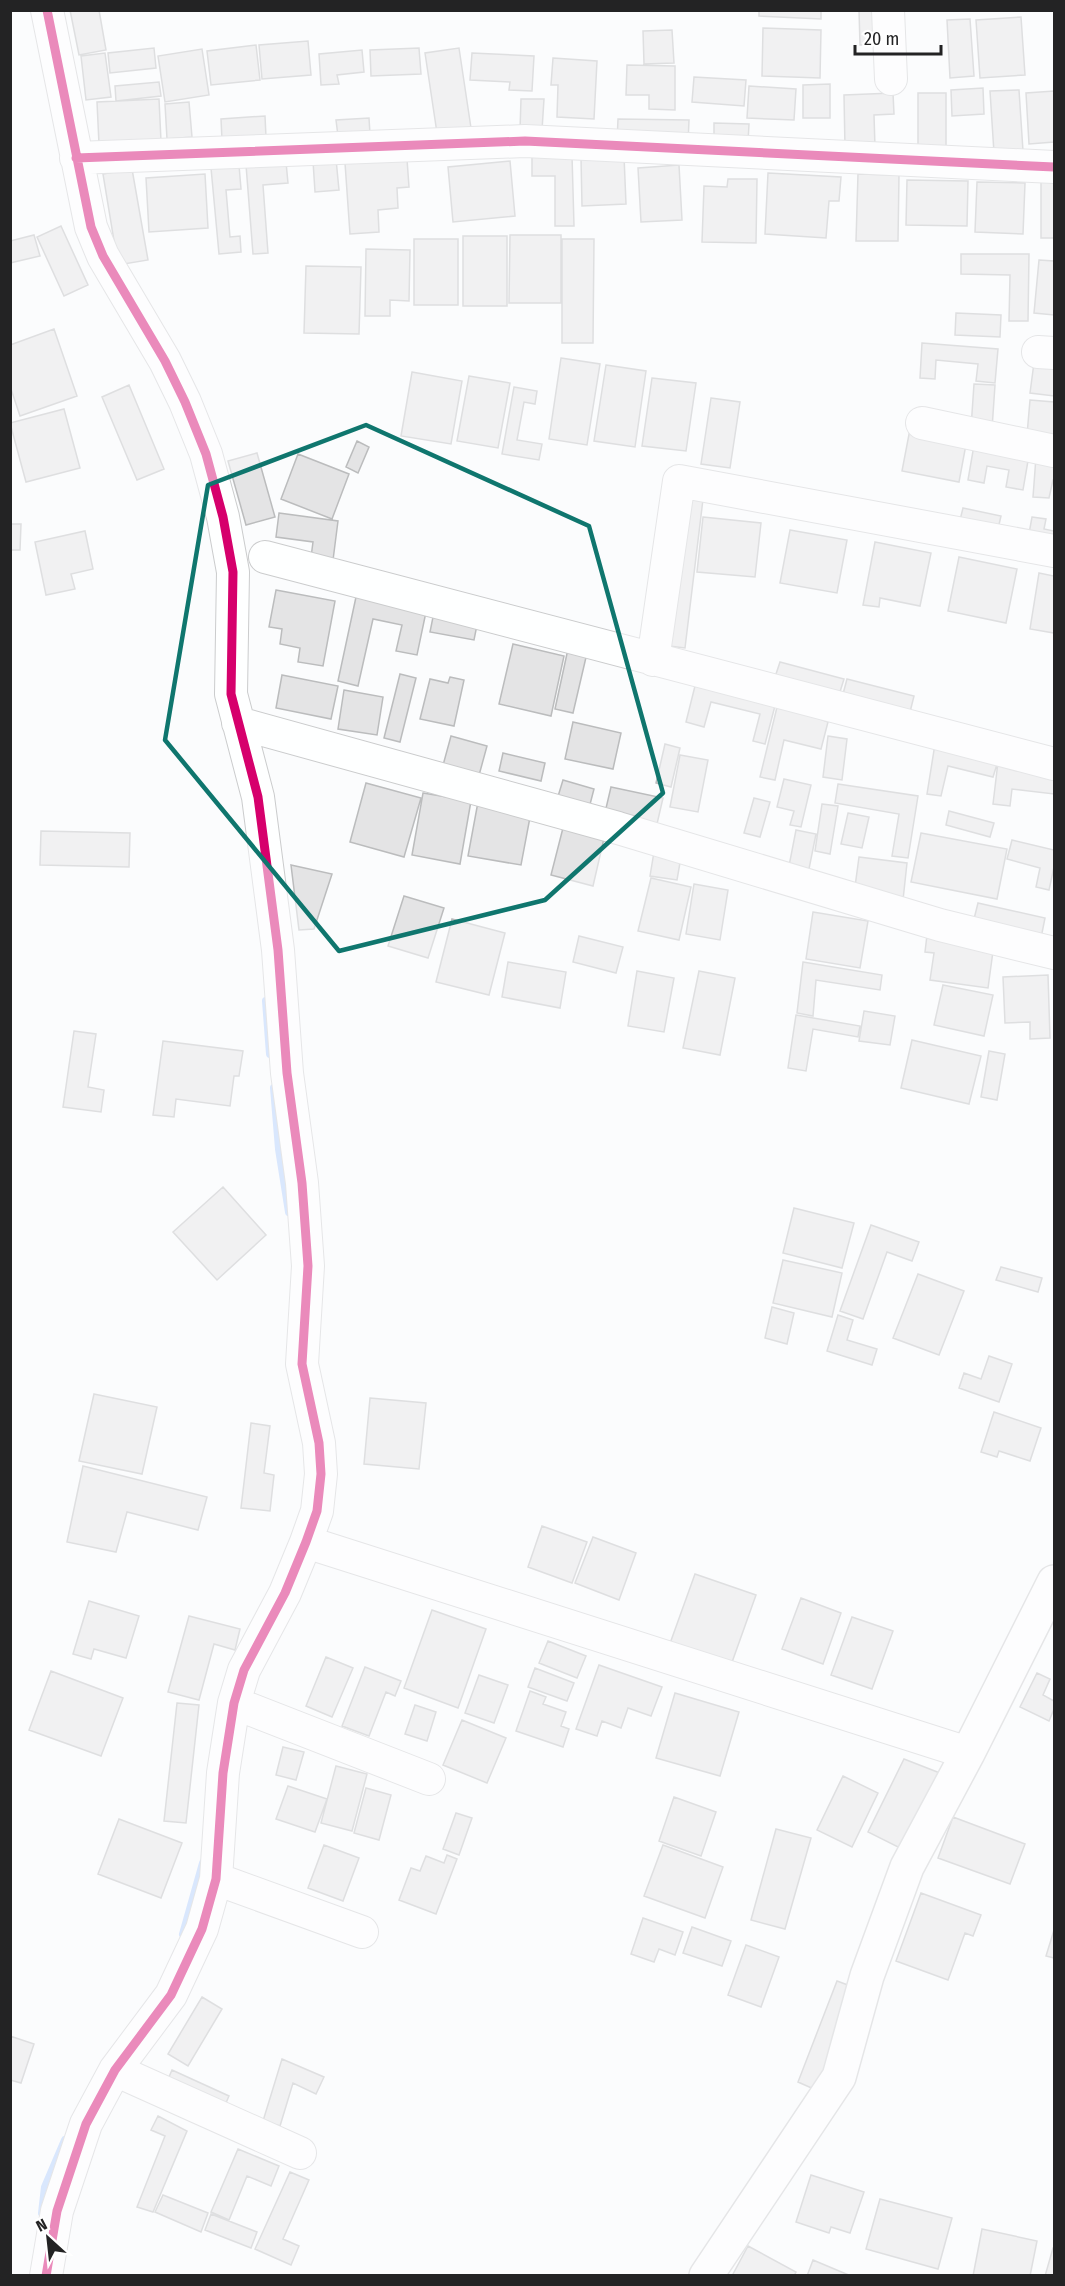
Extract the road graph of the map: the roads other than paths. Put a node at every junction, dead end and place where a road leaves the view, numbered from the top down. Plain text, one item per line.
1 (47, 10) edge
2 (888, 10) edge
3 (891, 79) dead end
4 (76, 158) junction
5 (1054, 168) edge
6 (922, 423) dead end
7 (1054, 451) edge
8 (1054, 551) edge
9 (265, 557) dead end
10 (653, 660) junction
11 (238, 723) junction
12 (1054, 764) edge
13 (1054, 953) edge
14 (306, 1542) junction
15 (1054, 1582) edge
16 (234, 1703) junction
17 (968, 1753) junction
18 (429, 1779) dead end
19 (216, 1880) junction
20 (362, 1932) dead end
21 (115, 2070) junction
22 (300, 2153) dead end
23 (46, 2276) edge
24 (706, 2276) edge

1 - 4 street
2 - 3 street
4 - 5 street
4 - 11 street
6 - 7 street
8 - 10 street
9 - 10 street
10 - 12 street
11 - 13 street
11 - 14 street
14 - 16 street
14 - 17 street
15 - 17 street
16 - 18 street
16 - 19 street
17 - 24 street
19 - 20 street
19 - 21 street
21 - 22 street
21 - 23 street

